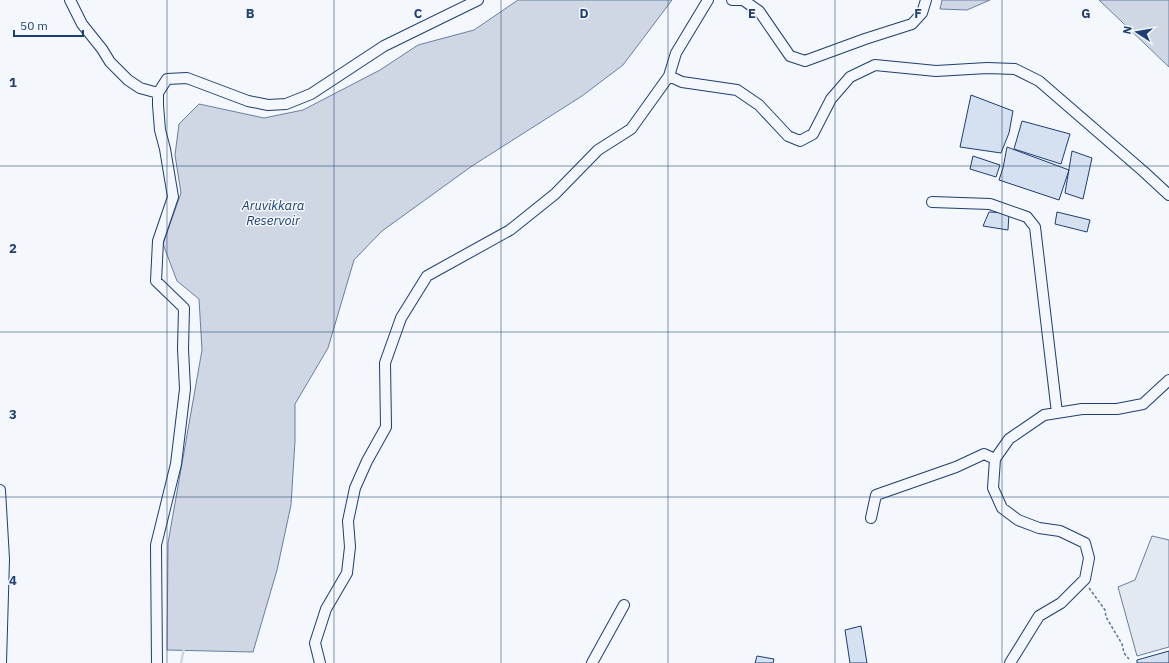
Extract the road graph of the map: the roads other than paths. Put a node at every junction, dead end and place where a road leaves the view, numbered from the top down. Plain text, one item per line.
1 (70, 0) edge
2 (478, 0) edge
3 (708, 0) edge
4 (732, 0) edge
5 (926, 0) edge
6 (669, 76) junction
7 (158, 93) junction
8 (1169, 195) edge
9 (932, 202) dead end
10 (1169, 380) edge
11 (1057, 413) junction
12 (995, 459) junction
13 (0, 490) edge
14 (871, 518) dead end
15 (624, 605) dead end
16 (1, 663) edge
17 (157, 663) edge
18 (320, 663) edge
19 (592, 663) edge
20 (1010, 663) edge

1 - 7 street
2 - 7 street
3 - 6 street
4 - 5 street
6 - 8 street
6 - 18 street
7 - 17 street
9 - 11 street
10 - 11 street
11 - 12 street
12 - 14 street
12 - 20 street
13 - 16 street
15 - 19 street

